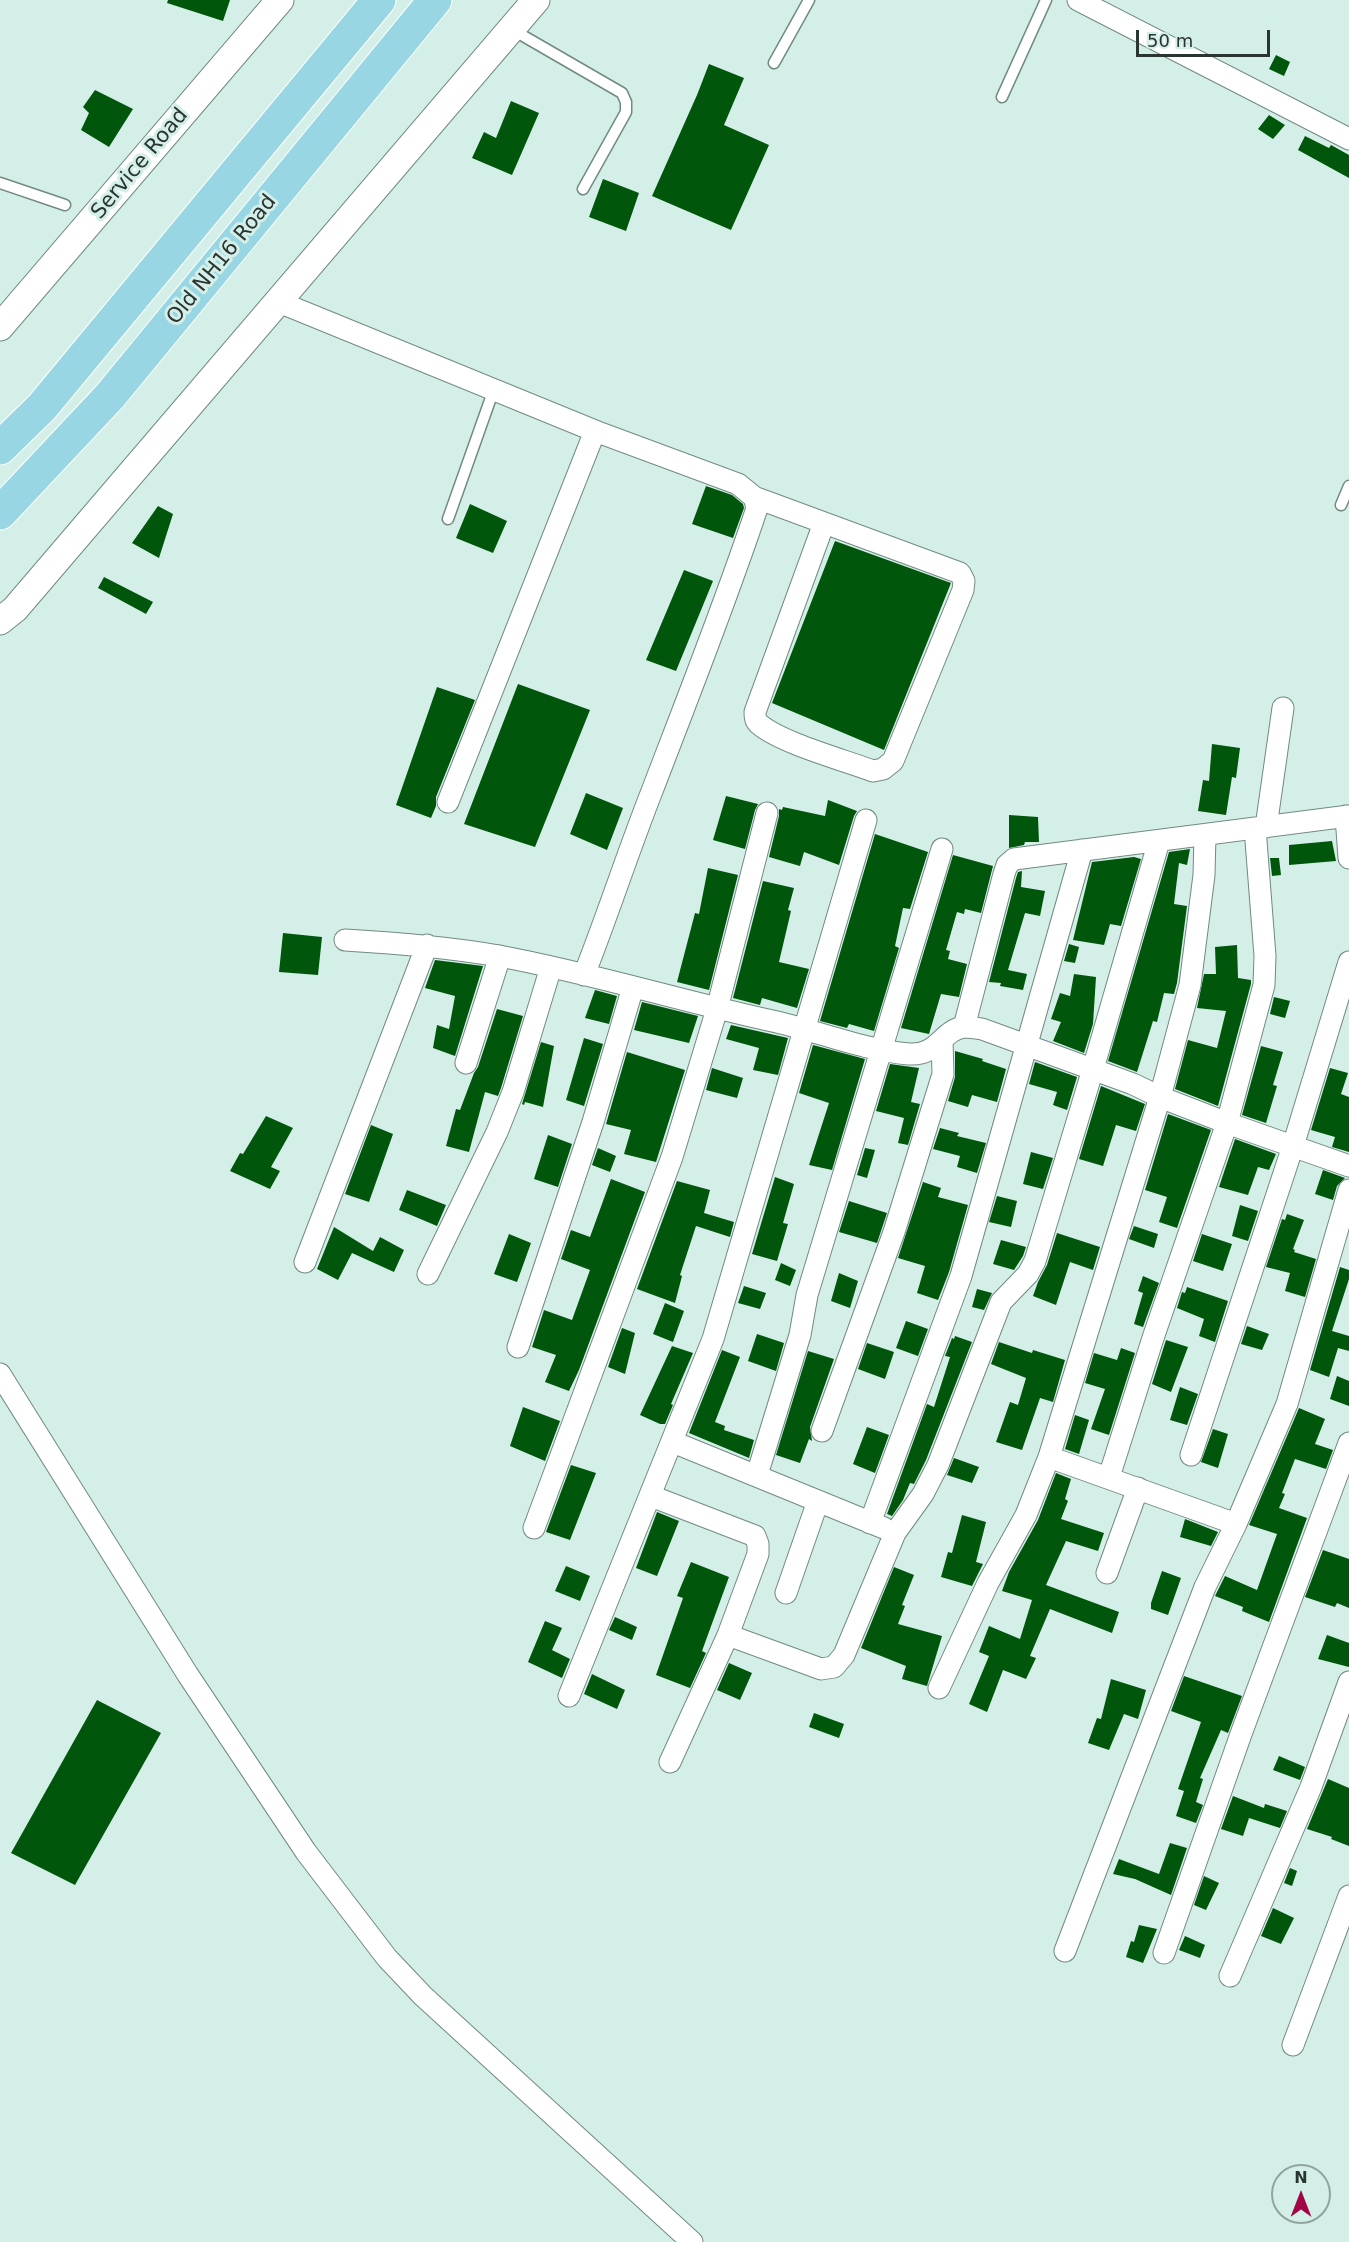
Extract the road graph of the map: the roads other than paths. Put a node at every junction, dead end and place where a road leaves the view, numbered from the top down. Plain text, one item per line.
1 (280, 0) edge
2 (379, 0) edge
3 (435, 0) edge
4 (537, 0) edge
5 (809, 0) edge
6 (1046, 0) edge
7 (1078, 0) edge
8 (512, 29) junction
9 (774, 63) dead end
10 (1002, 97) dead end
11 (1349, 139) edge
12 (0, 183) edge
13 (583, 189) dead end
14 (65, 205) dead end
15 (279, 302) junction
16 (0, 327) edge
17 (494, 389) junction
18 (595, 431) junction
19 (0, 448) edge
20 (1349, 486) edge
21 (754, 497) junction
22 (1341, 505) dead end
23 (0, 513) edge
24 (448, 519) dead end
25 (824, 523) junction
26 (0, 621) edge
27 (1283, 708) dead end
28 (448, 802) dead end
29 (767, 813) dead end
30 (1348, 816) edge
31 (867, 820) dead end
32 (1261, 828) junction
33 (1205, 835) junction
34 (1159, 841) junction
35 (942, 849) dead end
36 (1082, 850) junction
37 (1349, 858) edge
38 (345, 940) dead end
39 (428, 945) junction
40 (500, 956) junction
41 (1349, 962) edge
42 (551, 967) junction
43 (584, 975) junction
44 (633, 987) junction
45 (717, 1009) junction
46 (964, 1027) junction
47 (806, 1029) junction
48 (942, 1041) junction
49 (1027, 1045) junction
50 (880, 1050) junction
51 (466, 1063) dead end
52 (1093, 1069) junction
53 (1160, 1097) junction
54 (1227, 1123) junction
55 (1293, 1146) junction
56 (1349, 1166) edge
57 (1349, 1190) edge
58 (304, 1262) dead end
59 (428, 1274) dead end
60 (518, 1347) dead end
61 (0, 1374) edge
62 (822, 1431) dead end
63 (673, 1442) junction
64 (1349, 1443) edge
65 (1191, 1455) dead end
66 (1049, 1457) junction
67 (757, 1475) junction
68 (1109, 1477) junction
69 (1138, 1488) junction
70 (651, 1496) junction
71 (818, 1501) junction
72 (870, 1523) junction
73 (1236, 1524) junction
74 (534, 1528) dead end
75 (895, 1533) junction
76 (1107, 1573) dead end
77 (786, 1593) dead end
78 (728, 1635) junction
79 (1349, 1682) edge
80 (939, 1688) dead end
81 (569, 1696) dead end
82 (670, 1762) dead end
83 (1349, 1896) edge
84 (1065, 1951) dead end
85 (1164, 1953) dead end
86 (1230, 1976) dead end
87 (1293, 2045) dead end
88 (693, 2242) edge

1 - 16 street, Service Road
2 - 19 main road
3 - 23 main road, Old NH16 Road
4 - 8 street
5 - 9 lane
6 - 10 lane
7 - 11 street
8 - 13 lane
8 - 15 street
12 - 14 lane
15 - 17 street
15 - 26 street
17 - 18 street
17 - 24 lane
18 - 21 street
18 - 28 street
20 - 22 lane
21 - 25 street
21 - 43 street
25 - 25 street
27 - 32 street
29 - 45 street
30 - 32 street
30 - 37 street
31 - 47 street
32 - 33 street
32 - 54 street
33 - 34 street
33 - 53 street
34 - 36 street
34 - 52 street
35 - 50 street
36 - 46 street
36 - 49 street
38 - 39 street
39 - 40 street
39 - 58 street
40 - 42 street
40 - 51 street
41 - 55 street
42 - 43 street
42 - 59 street
43 - 44 street
44 - 45 street
44 - 60 street
45 - 47 street
45 - 74 street
46 - 48 street
46 - 49 street
47 - 50 street
47 - 63 street
48 - 50 street
48 - 62 street
49 - 52 street
49 - 72 street
50 - 67 street
52 - 53 street
52 - 75 street
53 - 54 street
53 - 66 street
54 - 55 street
54 - 68 street
55 - 56 street
55 - 65 street
57 - 73 street
61 - 88 street
63 - 67 street
63 - 70 street
64 - 85 street
66 - 68 street
66 - 80 street
67 - 71 street
68 - 69 street
69 - 73 street
69 - 76 street
70 - 78 street
70 - 81 street
71 - 72 street
71 - 77 street
72 - 75 street
73 - 84 street
75 - 78 street
78 - 82 street
79 - 86 street
83 - 87 street

